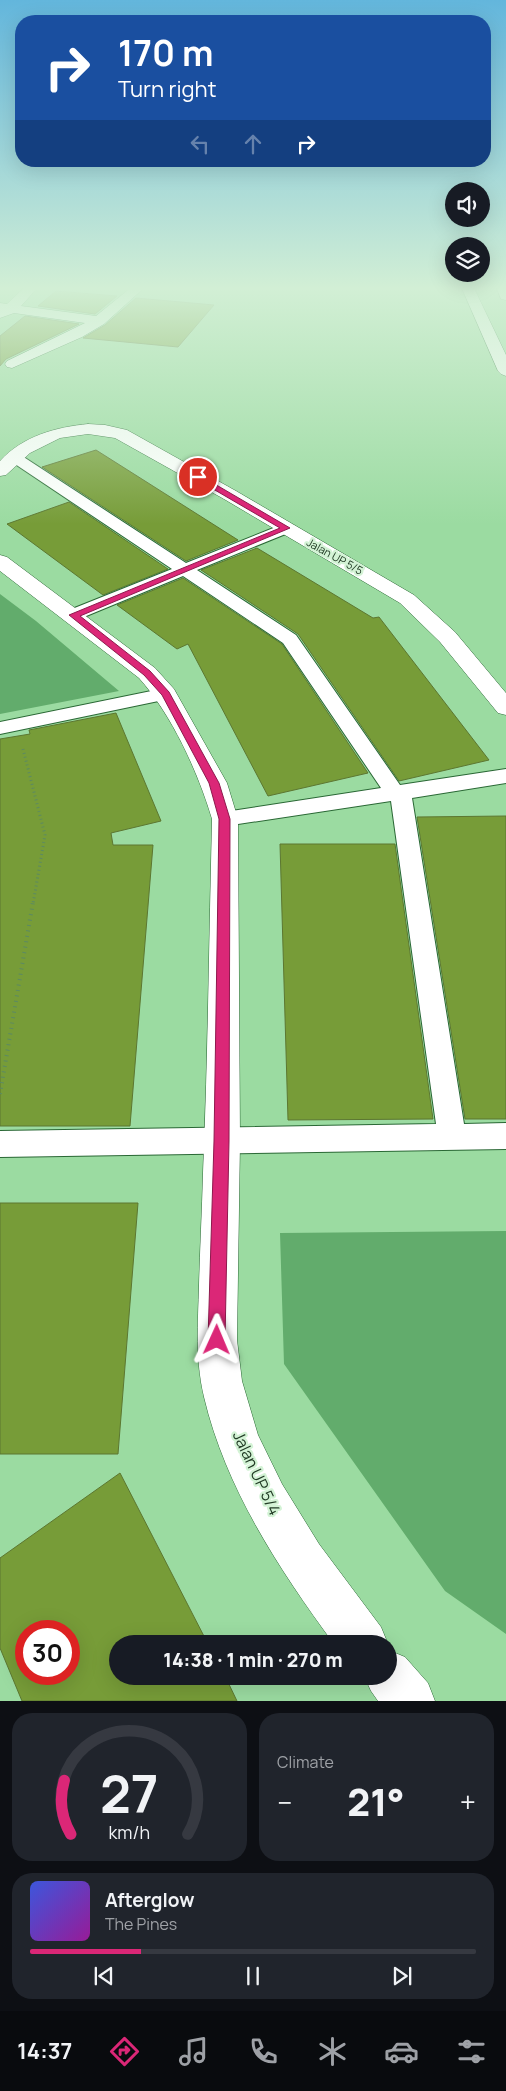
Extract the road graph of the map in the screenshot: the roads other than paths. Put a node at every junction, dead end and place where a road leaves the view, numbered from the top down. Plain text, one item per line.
1 (14, 457) junction
2 (0, 471) edge
3 (286, 528) junction
4 (0, 561) edge
5 (184, 570) junction
6 (73, 615) junction
7 (166, 694) junction
8 (506, 708) edge
9 (8, 726) edge
10 (506, 776) edge
11 (398, 792) junction
12 (225, 819) junction
13 (506, 1136) edge
14 (452, 1137) junction
15 (222, 1141) junction
16 (0, 1144) edge
17 (358, 1635) edge

1 - 2 street, Jalan UP 5/5
1 - 3 street, Jalan UP 5/5
1 - 5 lane
3 - 5 lane
3 - 8 street, Jalan UP 5/5
4 - 6 street, Jalan UP 5/4
5 - 6 lane
5 - 11 lane
6 - 7 street, Jalan UP 5/4
7 - 9 lane
7 - 12 street, Jalan UP 5/4
10 - 11 lane
11 - 12 lane
11 - 14 lane
12 - 15 street, Jalan UP 5/4
13 - 14 lane
14 - 15 lane
15 - 16 lane
15 - 17 street, Jalan UP 5/4

